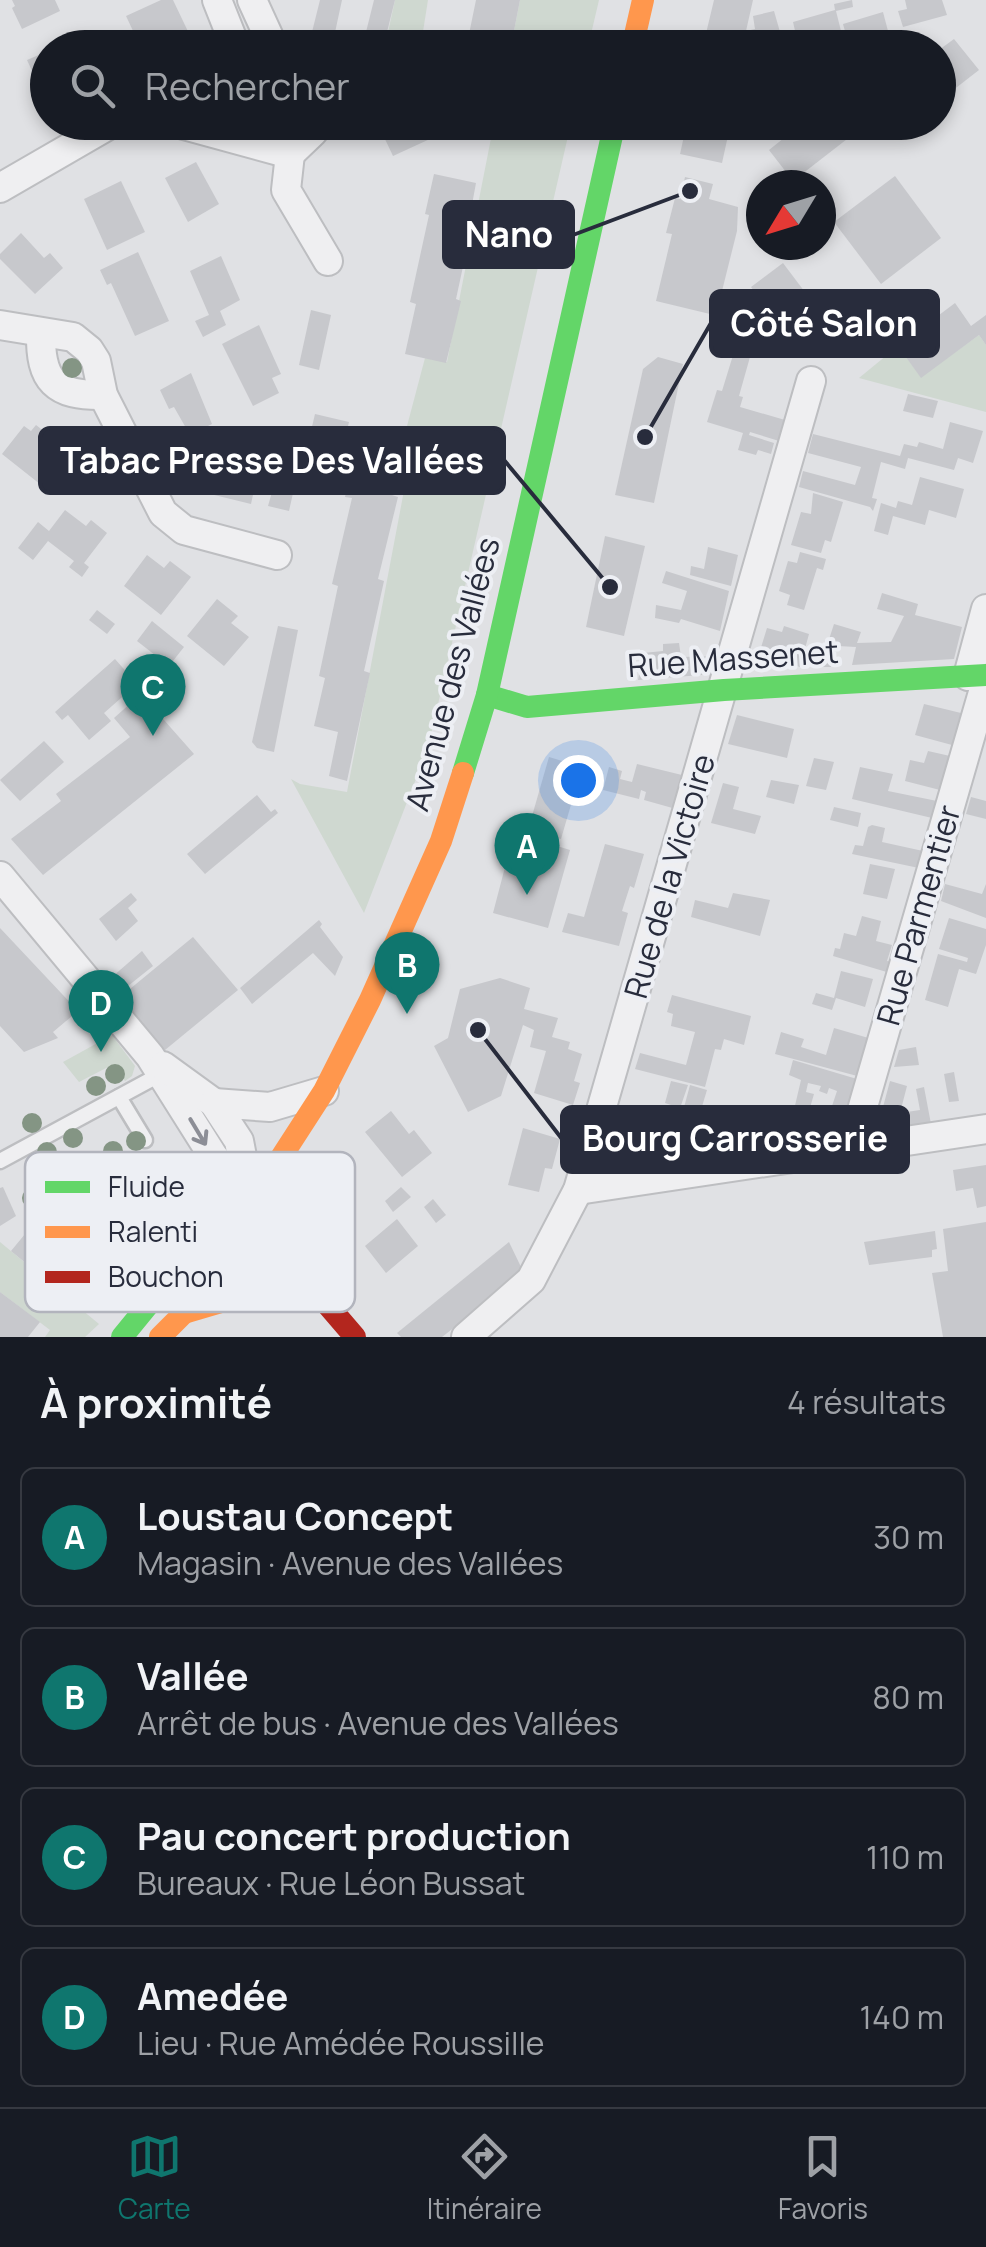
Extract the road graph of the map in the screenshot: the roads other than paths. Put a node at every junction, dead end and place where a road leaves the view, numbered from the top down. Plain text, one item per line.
1 (217, 0) edge
2 (252, 0) edge
3 (643, 0) edge
4 (230, 30) edge
5 (266, 30) edge
6 (636, 30) edge
7 (83, 140) edge
8 (238, 140) edge
9 (283, 140) edge
10 (305, 140) edge
11 (611, 140) edge
12 (290, 154) junction
13 (0, 188) edge
14 (328, 261) dead end
15 (0, 325) edge
16 (41, 333) junction
17 (811, 381) dead end
18 (103, 395) junction
19 (277, 555) dead end
20 (986, 609) edge
21 (980, 678) edge
22 (724, 690) junction
23 (487, 695) junction
24 (0, 876) edge
25 (156, 1065) junction
26 (324, 1091) junction
27 (119, 1097) junction
28 (214, 1103) junction
29 (986, 1128) edge
30 (145, 1140) dead end
31 (850, 1148) junction
32 (210, 1152) edge
33 (241, 1152) edge
34 (285, 1152) edge
35 (0, 1161) edge
36 (578, 1190) junction
37 (142, 1312) edge
38 (187, 1312) edge
39 (334, 1312) edge
40 (184, 1313) joint
41 (122, 1337) edge
42 (160, 1337) edge
43 (355, 1337) edge
44 (466, 1337) edge

1 - 4 street
2 - 5 street
3 - 6 street
7 - 13 street
8 - 12 street
9 - 12 street
10 - 12 street
11 - 23 street, Avenue des Vallées
12 - 14 street
15 - 16 street
16 - 18 street
16 - 18 street
17 - 22 street, Rue de la Victoire
18 - 19 street
20 - 21 street, Rue Parmentier
21 - 22 street, Rue Massenet
21 - 31 street, Rue Parmentier
22 - 23 street, Rue Massenet
22 - 36 street, Rue de la Victoire
23 - 26 street, Avenue des Vallées
24 - 25 street
25 - 27 lane
25 - 28 street
25 -> 32 street
26 - 28 street
26 - 34 street, Avenue des Vallées
27 - 30 lane
27 - 35 lane
28 - 33 street
29 - 31 street
31 - 36 street
36 - 44 street, Rue de la Victoire
37 - 41 street, Avenue des Vallées
38 - 40 street
39 - 43 street
40 - 42 street, Avenue des Vallées

